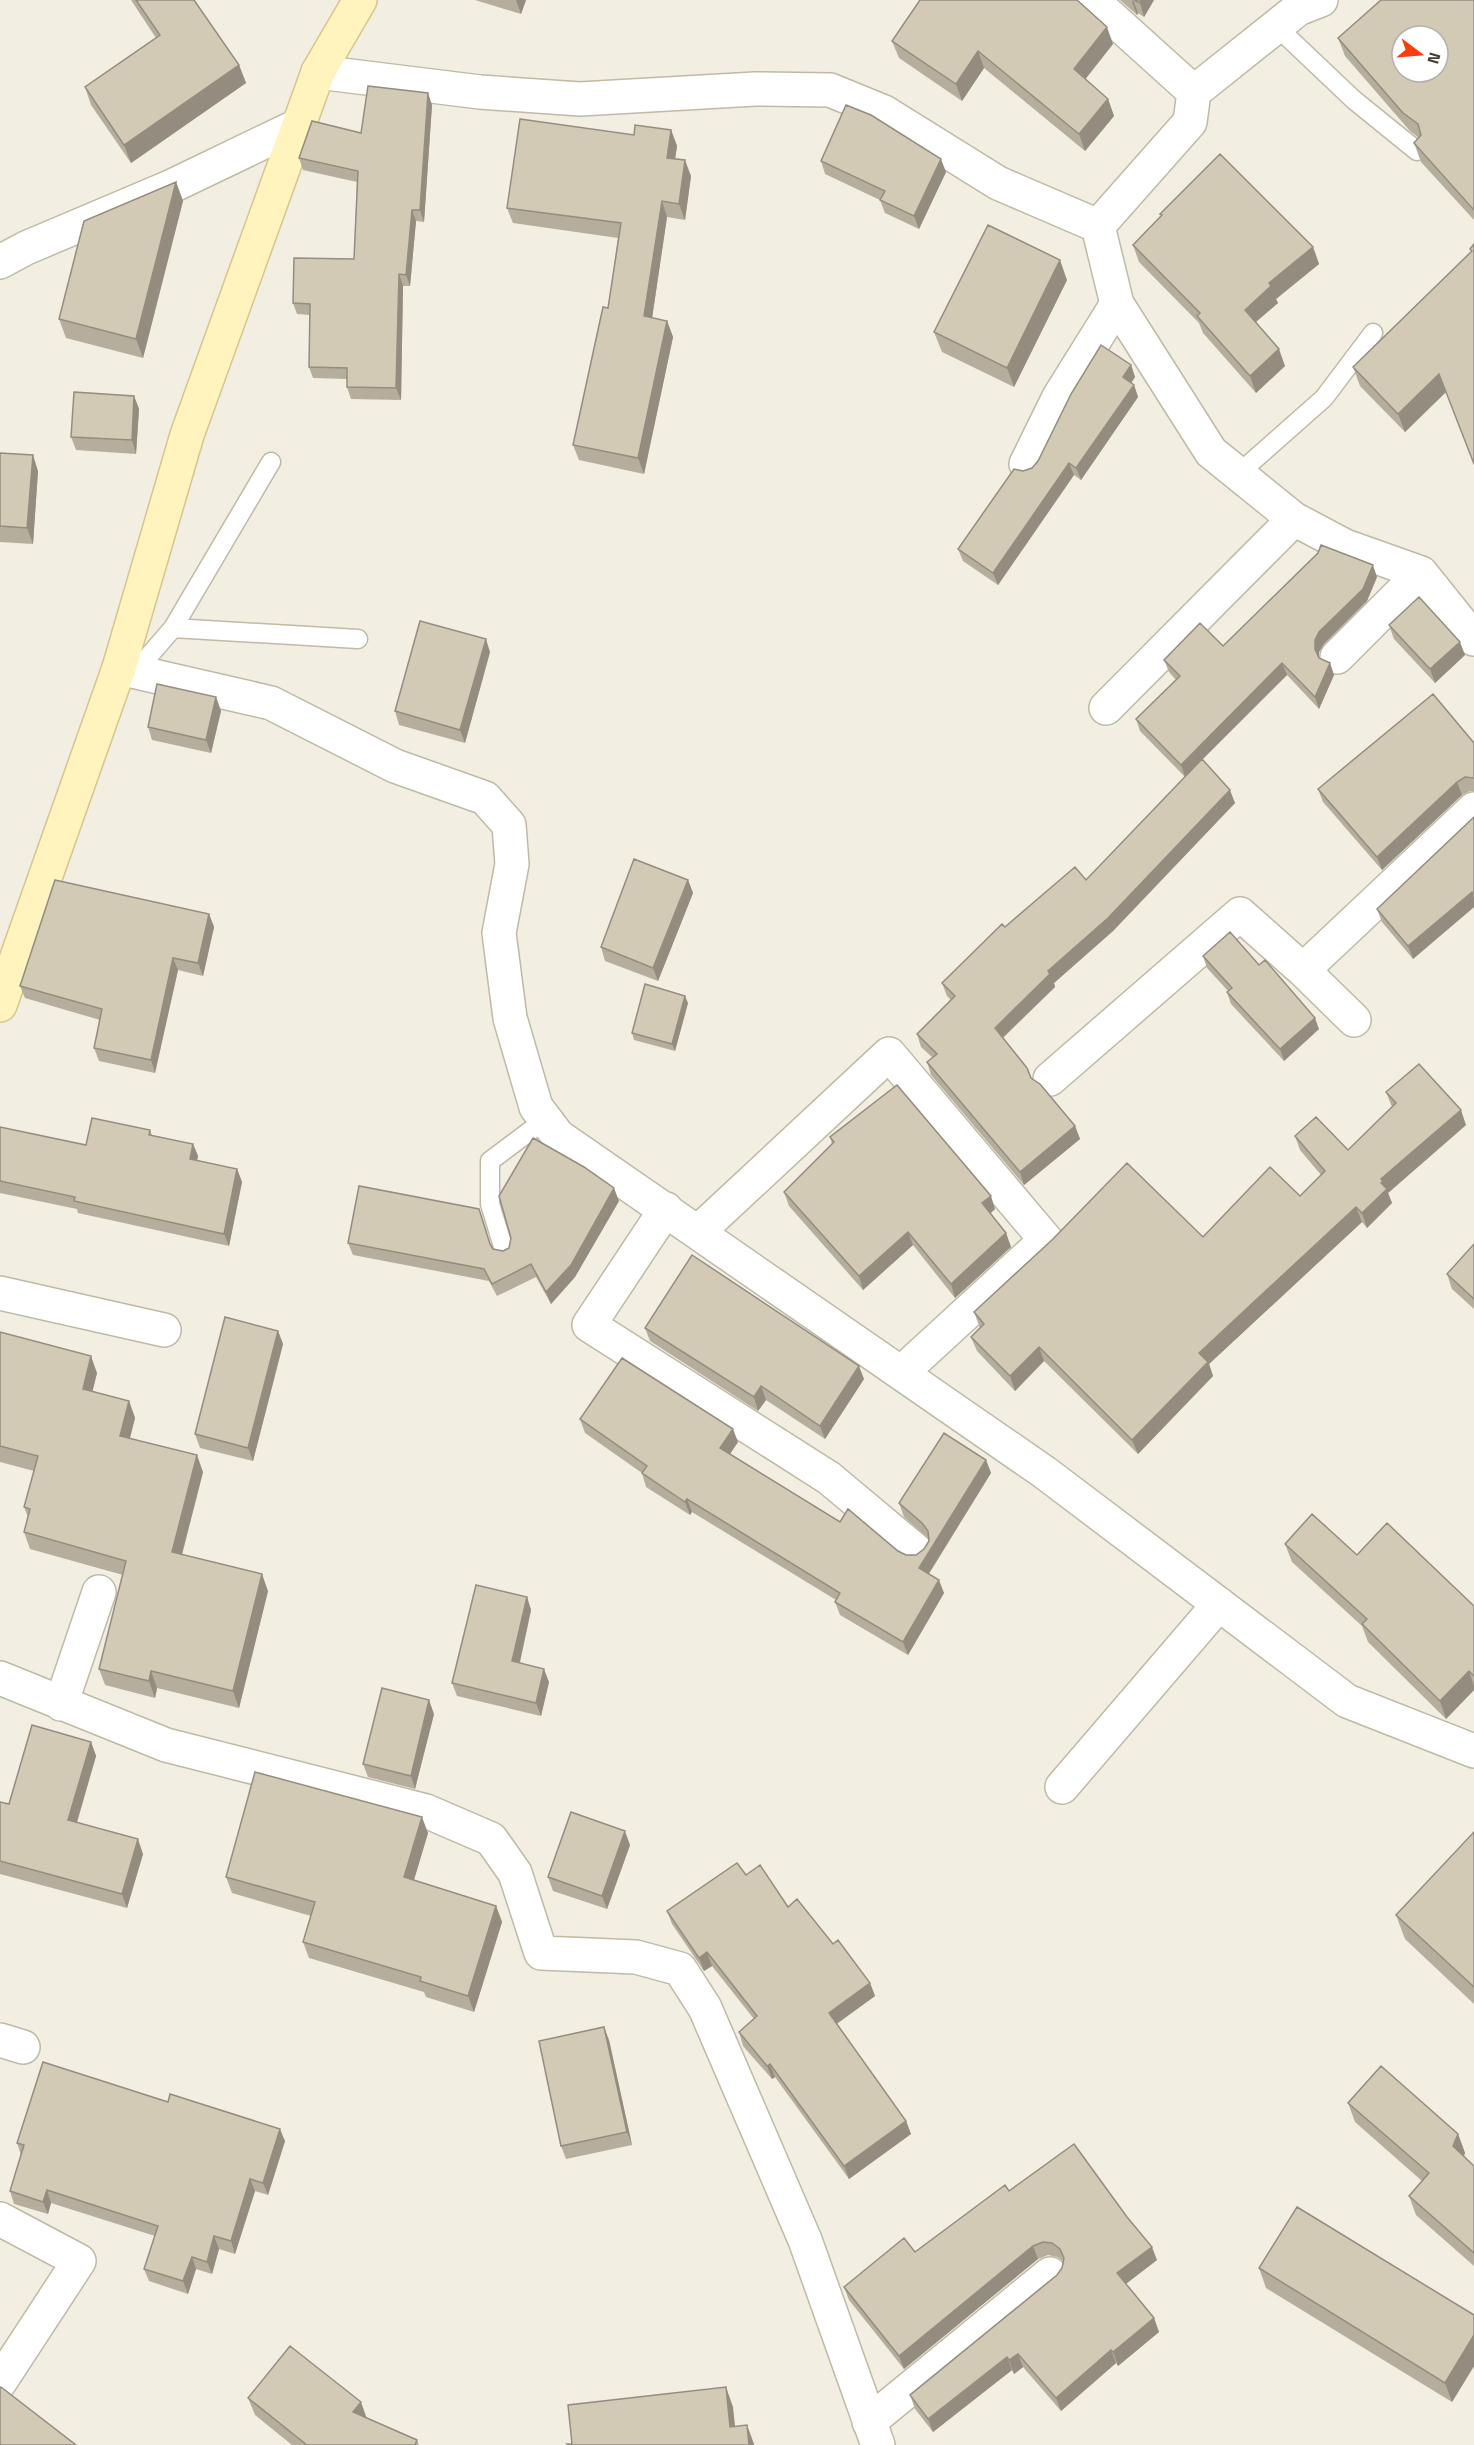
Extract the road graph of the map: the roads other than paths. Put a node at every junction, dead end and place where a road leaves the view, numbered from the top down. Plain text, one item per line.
1 (360, 0) edge
2 (1092, 0) edge
3 (1321, 0) edge
4 (1276, 27) junction
5 (318, 72) junction
6 (1194, 92) junction
7 (299, 125) junction
8 (1417, 151) edge
9 (1098, 226) junction
10 (0, 262) edge
11 (1118, 304) junction
12 (1372, 333) dead end
13 (271, 462) dead end
14 (1026, 464) dead end
15 (1238, 474) junction
16 (1294, 519) junction
17 (1421, 573) junction
18 (173, 628) junction
19 (358, 639) dead end
20 (1474, 639) edge
21 (1336, 657) dead end
22 (127, 670) junction
23 (1106, 708) dead end
24 (1474, 809) edge
25 (1303, 970) junction
26 (0, 1005) edge
27 (1354, 1020) dead end
28 (1050, 1079) dead end
29 (546, 1119) junction
30 (666, 1209) junction
31 (698, 1232) junction
32 (505, 1252) edge
33 (0, 1293) edge
34 (164, 1330) dead end
35 (901, 1373) junction
36 (915, 1550) dead end
37 (99, 1592) dead end
38 (1219, 1604) junction
39 (0, 1678) edge
40 (61, 1704) junction
41 (1474, 1751) edge
42 (1062, 1787) dead end
43 (0, 2219) edge
44 (1050, 2274) dead end
45 (0, 2382) edge
46 (873, 2433) edge

1 - 5 street
2 - 6 street
3 - 4 street
4 - 6 street
4 - 8 lane
5 - 7 street
5 - 9 street
6 - 9 street
7 - 10 street
7 - 22 street
9 - 11 street
11 - 14 street
11 - 15 street
12 - 15 lane
13 - 18 lane
15 - 16 street
16 - 17 street
16 - 23 street
17 - 20 street
17 - 21 street
18 - 19 lane
18 - 22 lane
22 - 26 street
22 - 29 street
24 - 25 street
25 - 27 street
25 - 28 street
29 - 30 street
29 - 32 lane
30 - 31 street
30 - 36 street
31 - 35 street
31 - 35 street
33 - 34 street
35 - 38 street
37 - 40 street
38 - 41 street
38 - 42 street
39 - 40 street
40 - 46 street
43 - 45 street
44 - 46 street

